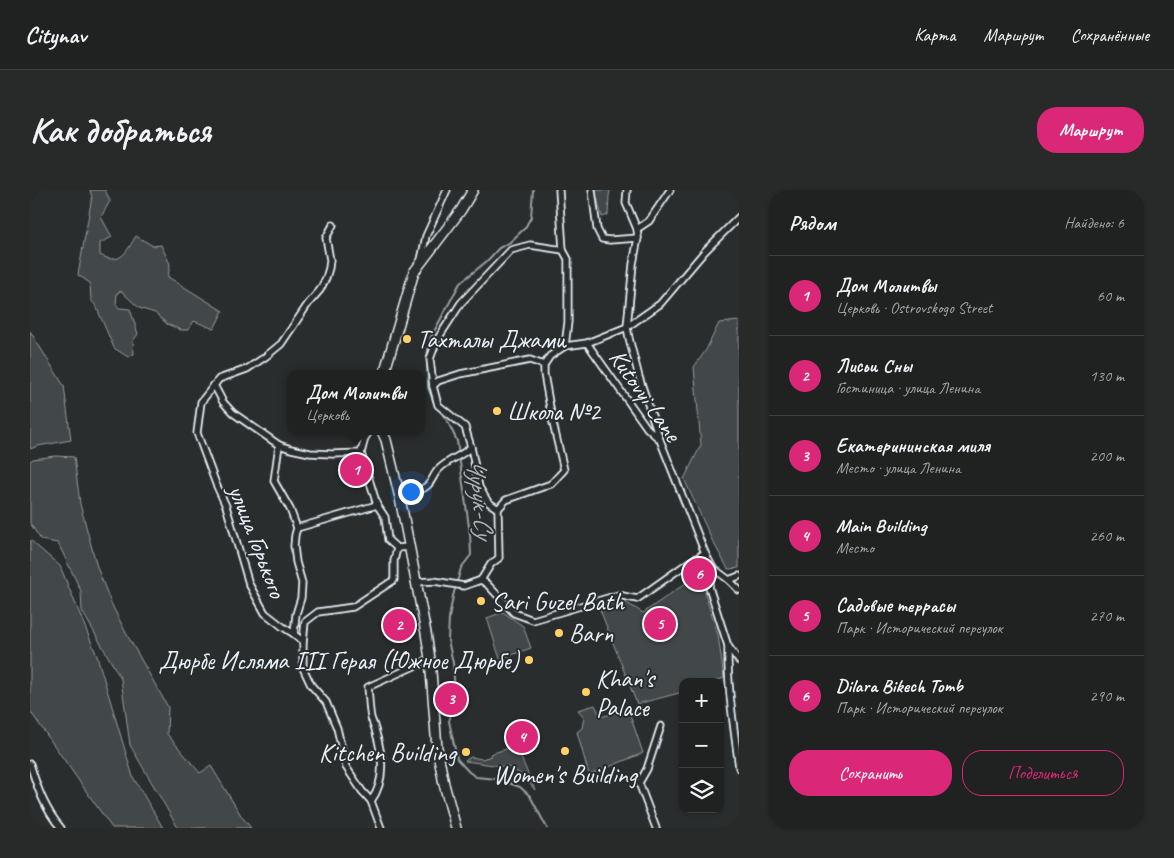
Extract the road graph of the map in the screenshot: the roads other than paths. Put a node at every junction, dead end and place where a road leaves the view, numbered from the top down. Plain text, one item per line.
1 (447, 190) edge
2 (473, 190) edge
3 (560, 190) edge
4 (592, 190) edge
5 (627, 190) edge
6 (670, 190) edge
7 (739, 217) edge
8 (332, 224) dead end
9 (637, 229) junction
10 (638, 238) junction
11 (563, 250) junction
12 (420, 265) junction
13 (627, 327) junction
14 (587, 343) junction
15 (565, 346) junction
16 (544, 366) junction
17 (385, 370) edge
18 (214, 385) junction
19 (432, 386) junction
20 (367, 435) edge
21 (384, 435) edge
22 (660, 440) junction
23 (279, 445) junction
24 (471, 447) junction
25 (361, 453) junction
26 (400, 498) junction
27 (378, 505) junction
28 (498, 509) junction
29 (297, 528) junction
30 (408, 547) junction
31 (397, 548) junction
32 (705, 553) junction
33 (713, 568) junction
34 (739, 576) edge
35 (481, 580) junction
36 (729, 580) junction
37 (415, 582) junction
38 (739, 590) edge
39 (294, 634) junction
40 (303, 642) junction
41 (728, 646) junction
42 (430, 658) junction
43 (739, 661) edge
44 (661, 726) dead end
45 (30, 764) edge
46 (739, 768) edge
47 (371, 801) junction
48 (61, 828) edge
49 (381, 828) edge
50 (456, 828) edge
51 (656, 828) edge

1 - 12 street
2 - 12 main road
3 - 11 street
4 - 10 street
5 - 9 street
6 - 9 street
7 - 13 street
8 - 18 street
9 - 10 street
10 - 13 street
11 - 15 street
11 - 19 street
12 - 17 main road
13 - 14 street
13 - 22 street
14 - 15 street
14 - 22 street, Kutovyi Lane
15 - 16 street
16 - 19 street
16 - 28 street
18 - 23 street
18 - 39 street, улица Горького
19 - 24 street
20 - 25 street
21 - 26 main road
22 - 32 street, Kutovyi Lane
23 - 25 street
23 - 29 street
24 - 26 street
24 - 28 street
25 - 27 street
26 - 30 main road
27 - 29 street
27 - 31 street
28 - 35 street
29 - 39 street
30 - 31 street
30 - 37 main road
31 - 40 street
32 - 33 street, Kutovyi Lane
32 - 35 street
33 - 36 street
33 - 41 street
34 - 36 street
35 - 37 street
36 - 38 street
37 - 42 main road
39 - 40 street, улица Горького
40 - 47 street
41 - 43 street
41 - 46 street
42 - 47 street
42 - 50 main road
44 - 51 street
45 - 48 street
47 - 49 street

